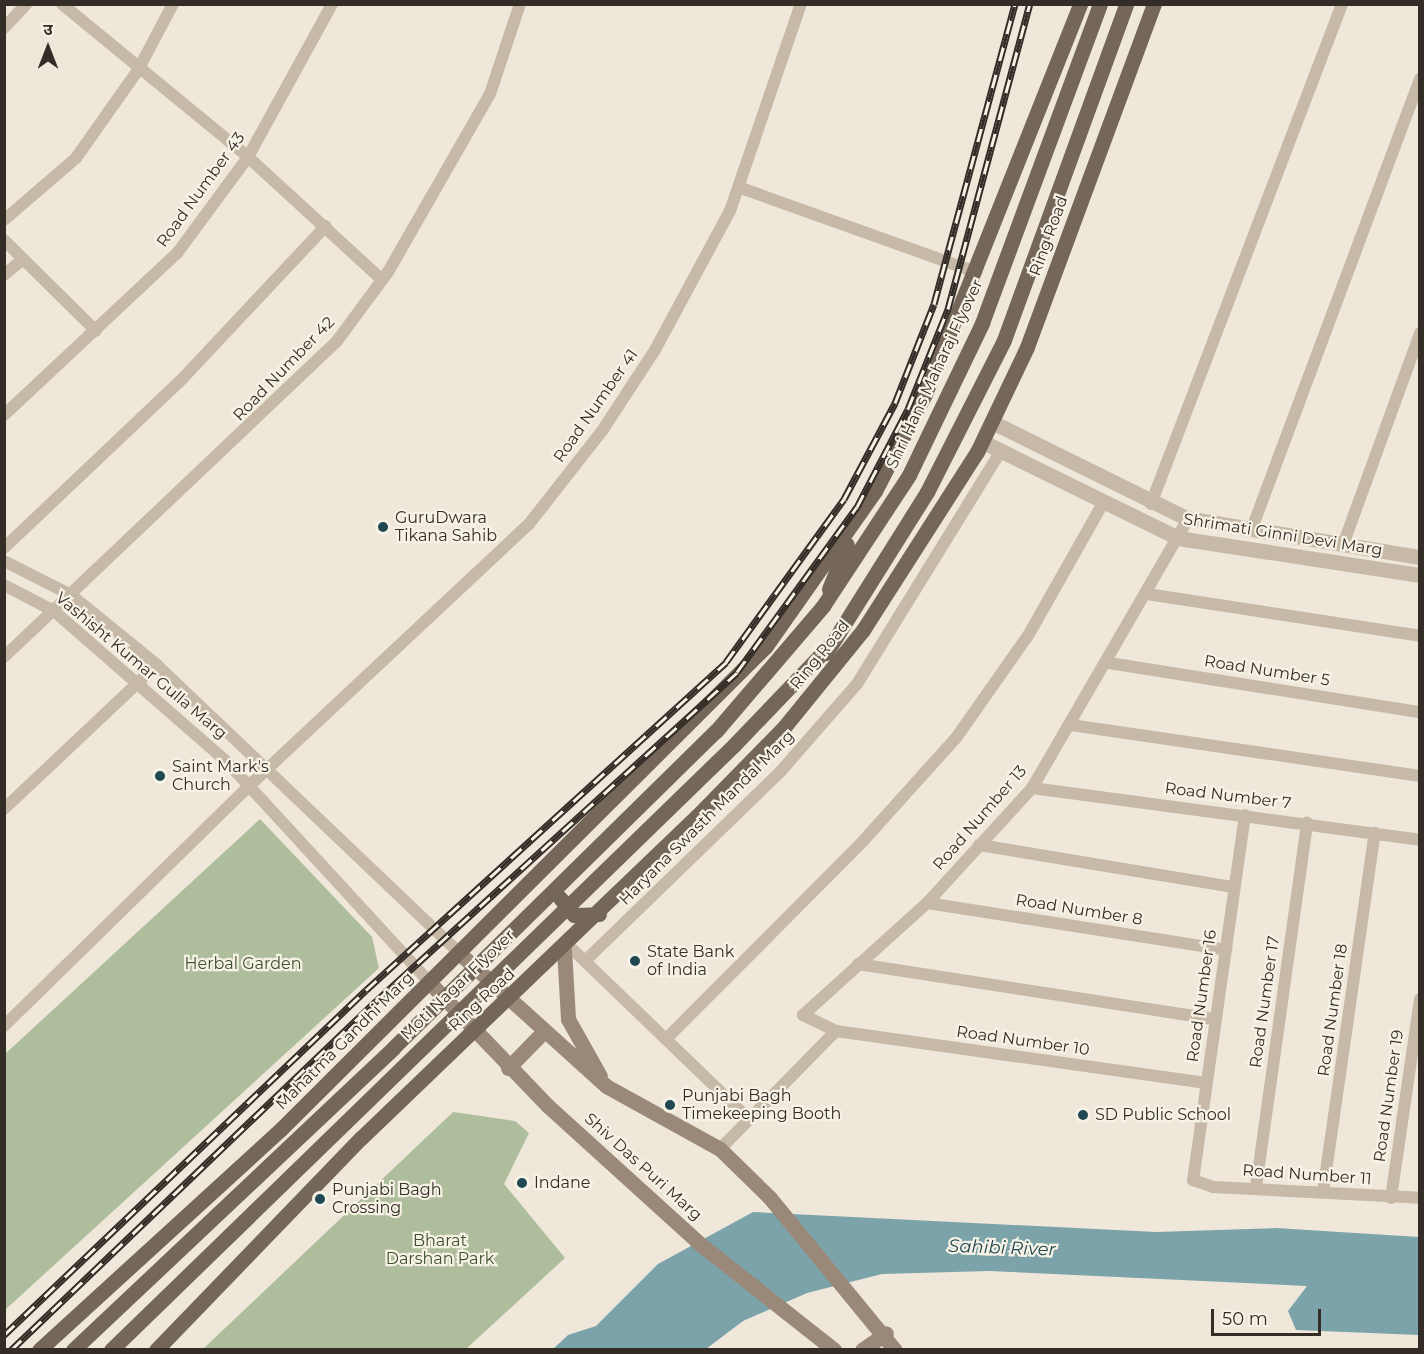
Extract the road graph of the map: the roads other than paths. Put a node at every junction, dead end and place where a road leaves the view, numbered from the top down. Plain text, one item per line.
1 (26, 4) edge
2 (62, 4) edge
3 (173, 4) edge
4 (332, 4) edge
5 (520, 4) edge
6 (801, 4) edge
7 (1080, 4) edge
8 (1100, 4) edge
9 (1126, 4) edge
10 (1342, 4) edge
11 (1151, 7) edge
12 (4, 28) edge
13 (138, 70) junction
14 (1419, 79) edge
15 (248, 158) junction
16 (741, 188) junction
17 (4, 220) edge
18 (326, 226) junction
19 (4, 240) edge
20 (23, 259) junction
21 (976, 272) junction
22 (4, 275) edge
23 (382, 280) junction
24 (96, 331) junction
25 (1419, 333) edge
26 (4, 415) edge
27 (992, 422) junction
28 (983, 442) junction
29 (1001, 451) junction
30 (875, 491) junction
31 (1103, 503) junction
32 (1151, 504) junction
33 (1188, 519) junction
34 (1251, 531) junction
35 (1178, 538) junction
36 (1343, 545) junction
37 (4, 548) edge
38 (1419, 557) edge
39 (4, 561) edge
40 (1419, 575) edge
41 (4, 585) edge
42 (1147, 594) junction
43 (71, 595) junction
44 (823, 606) junction
45 (54, 611) junction
46 (1419, 636) edge
47 (830, 645) junction
48 (4, 657) edge
49 (1108, 663) junction
50 (157, 665) junction
51 (139, 684) junction
52 (1419, 712) edge
53 (1071, 725) junction
54 (785, 726) junction
55 (266, 770) junction
56 (1419, 776) edge
57 (250, 785) junction
58 (1032, 788) junction
59 (4, 809) edge
60 (1245, 815) junction
61 (1307, 823) junction
62 (1375, 832) junction
63 (1419, 840) edge
64 (979, 845) junction
65 (557, 859) junction
66 (1234, 887) junction
67 (927, 903) junction
68 (604, 910) junction
69 (566, 947) junction
70 (1226, 950) junction
71 (459, 953) junction
72 (585, 961) junction
73 (858, 964) junction
74 (429, 982) junction
75 (441, 997) joint
76 (508, 999) junction
77 (1419, 999) edge
78 (804, 1008) joint
79 (1215, 1018) junction
80 (4, 1026) edge
81 (475, 1031) junction
82 (836, 1031) junction
83 (543, 1032) junction
84 (667, 1038) junction
85 (508, 1068) junction
86 (1206, 1083) junction
87 (606, 1086) junction
88 (298, 1112) junction
89 (747, 1117) junction
90 (361, 1138) junction
91 (720, 1149) junction
92 (1193, 1180) joint
93 (1256, 1187) junction
94 (1323, 1192) junction
95 (1391, 1198) junction
96 (1419, 1198) edge
97 (886, 1333) junction
98 (39, 1350) edge
99 (73, 1350) edge
100 (111, 1350) edge
101 (156, 1350) edge
102 (834, 1350) edge
103 (861, 1350) edge
104 (895, 1350) edge

1 - 12 street
2 - 13 street
3 - 13 street
4 - 15 street, Road Number 43
5 - 23 street, Road Number 42
6 - 16 street, Road Number 41
7 - 21 main road
8 - 44 main road, Shri Hans Maharaj Flyover
9 - 47 main road
10 - 32 street
11 - 27 main road, Ring Road
13 - 15 street
13 - 17 street
14 - 34 street
15 - 18 street
15 - 24 street, Road Number 43
16 - 21 street
16 - 55 street, Road Number 41
18 - 23 street
18 - 37 street
19 - 20 street
20 - 22 street
20 - 24 street
21 - 30 main road
23 - 43 street, Road Number 42
24 - 26 street, Road Number 43
25 - 36 street
27 - 28 main road, Ring Road
27 - 32 street, Shrimati Ginni Devi Marg
28 - 29 street, Shrimati Ginni Devi Marg
28 - 54 main road, Ring Road
29 - 31 street, Shrimati Ginni Devi Marg
29 - 72 street, Haryana Swasth Mandal Marg
30 - 44 main road
30 - 65 main road, Mahatma Gandhi Marg
31 - 35 street, Shrimati Ginni Devi Marg
31 - 84 street
32 - 33 street, Shrimati Ginni Devi Marg
33 - 34 street, Shrimati Ginni Devi Marg
33 - 35 street, Road Number 13
34 - 36 street, Shrimati Ginni Devi Marg
35 - 40 street, Shrimati Ginni Devi Marg
35 - 42 street, Road Number 13
36 - 38 street, Shrimati Ginni Devi Marg
39 - 43 street, Vashisht Kumar Gulla Marg
41 - 45 street, Vashisht Kumar Gulla Marg
42 - 46 street
42 - 49 street, Road Number 13
43 - 45 street, Road Number 42
43 - 50 street, Vashisht Kumar Gulla Marg
44 - 99 main road, Shri Hans Maharaj Flyover
45 - 48 street, Road Number 42
45 - 51 street, Vashisht Kumar Gulla Marg
47 - 54 main road
47 - 100 main road, Moti Nagar Flyover
49 - 52 street, Road Number 5
49 - 53 street, Road Number 13
50 - 51 street
50 - 55 street, Vashisht Kumar Gulla Marg
51 - 57 street, Vashisht Kumar Gulla Marg
51 - 59 street
53 - 56 street
53 - 58 street, Road Number 13
54 - 68 main road, Ring Road
55 - 57 street, Road Number 41
55 - 71 street, Vashisht Kumar Gulla Marg
57 - 74 street, Vashisht Kumar Gulla Marg
57 - 80 street, Road Number 41
58 - 60 street, Road Number 7
58 - 64 street, Road Number 13
60 - 61 street, Road Number 7
60 - 66 street, Road Number 16
61 - 62 street, Road Number 7
61 - 93 street, Road Number 17
62 - 63 street, Road Number 7
62 - 94 street, Road Number 18
64 - 66 street
64 - 67 street, Road Number 13
65 - 68 main road
65 - 71 main road, Mahatma Gandhi Marg
66 - 70 street, Road Number 16
67 - 70 street, Road Number 8
67 - 73 street, Road Number 13
68 - 69 main road, Ring Road
69 - 72 street
69 - 76 main road, Ring Road
69 - 87 main road
70 - 79 street, Road Number 16
71 - 74 main road, Mahatma Gandhi Marg
71 - 76 main road
72 - 84 street
73 - 78 street, Road Number 13
73 - 79 street
74 - 75 main road, Vashisht Kumar Gulla Marg
74 - 88 main road, Mahatma Gandhi Marg
75 - 81 main road, Shiv Das Puri Marg
76 - 81 main road, Ring Road
76 - 83 main road
77 - 95 street, Road Number 19
78 - 82 street, Road Number 10
79 - 86 street, Road Number 16
81 - 85 main road, Shiv Das Puri Marg
81 - 90 main road, Ring Road
82 - 86 street, Road Number 10
82 - 89 street
83 - 85 main road
83 - 87 main road
84 - 89 street
85 - 102 main road, Shiv Das Puri Marg
86 - 92 street, Road Number 16
87 - 91 main road
88 - 90 main road
88 - 98 main road, Mahatma Gandhi Marg
89 - 91 street
90 - 101 main road, Ring Road
91 - 97 main road
92 - 93 street, Road Number 11
93 - 94 street, Road Number 11
94 - 95 street, Road Number 11
95 - 96 street, Road Number 11
97 - 103 main road
97 - 104 main road

